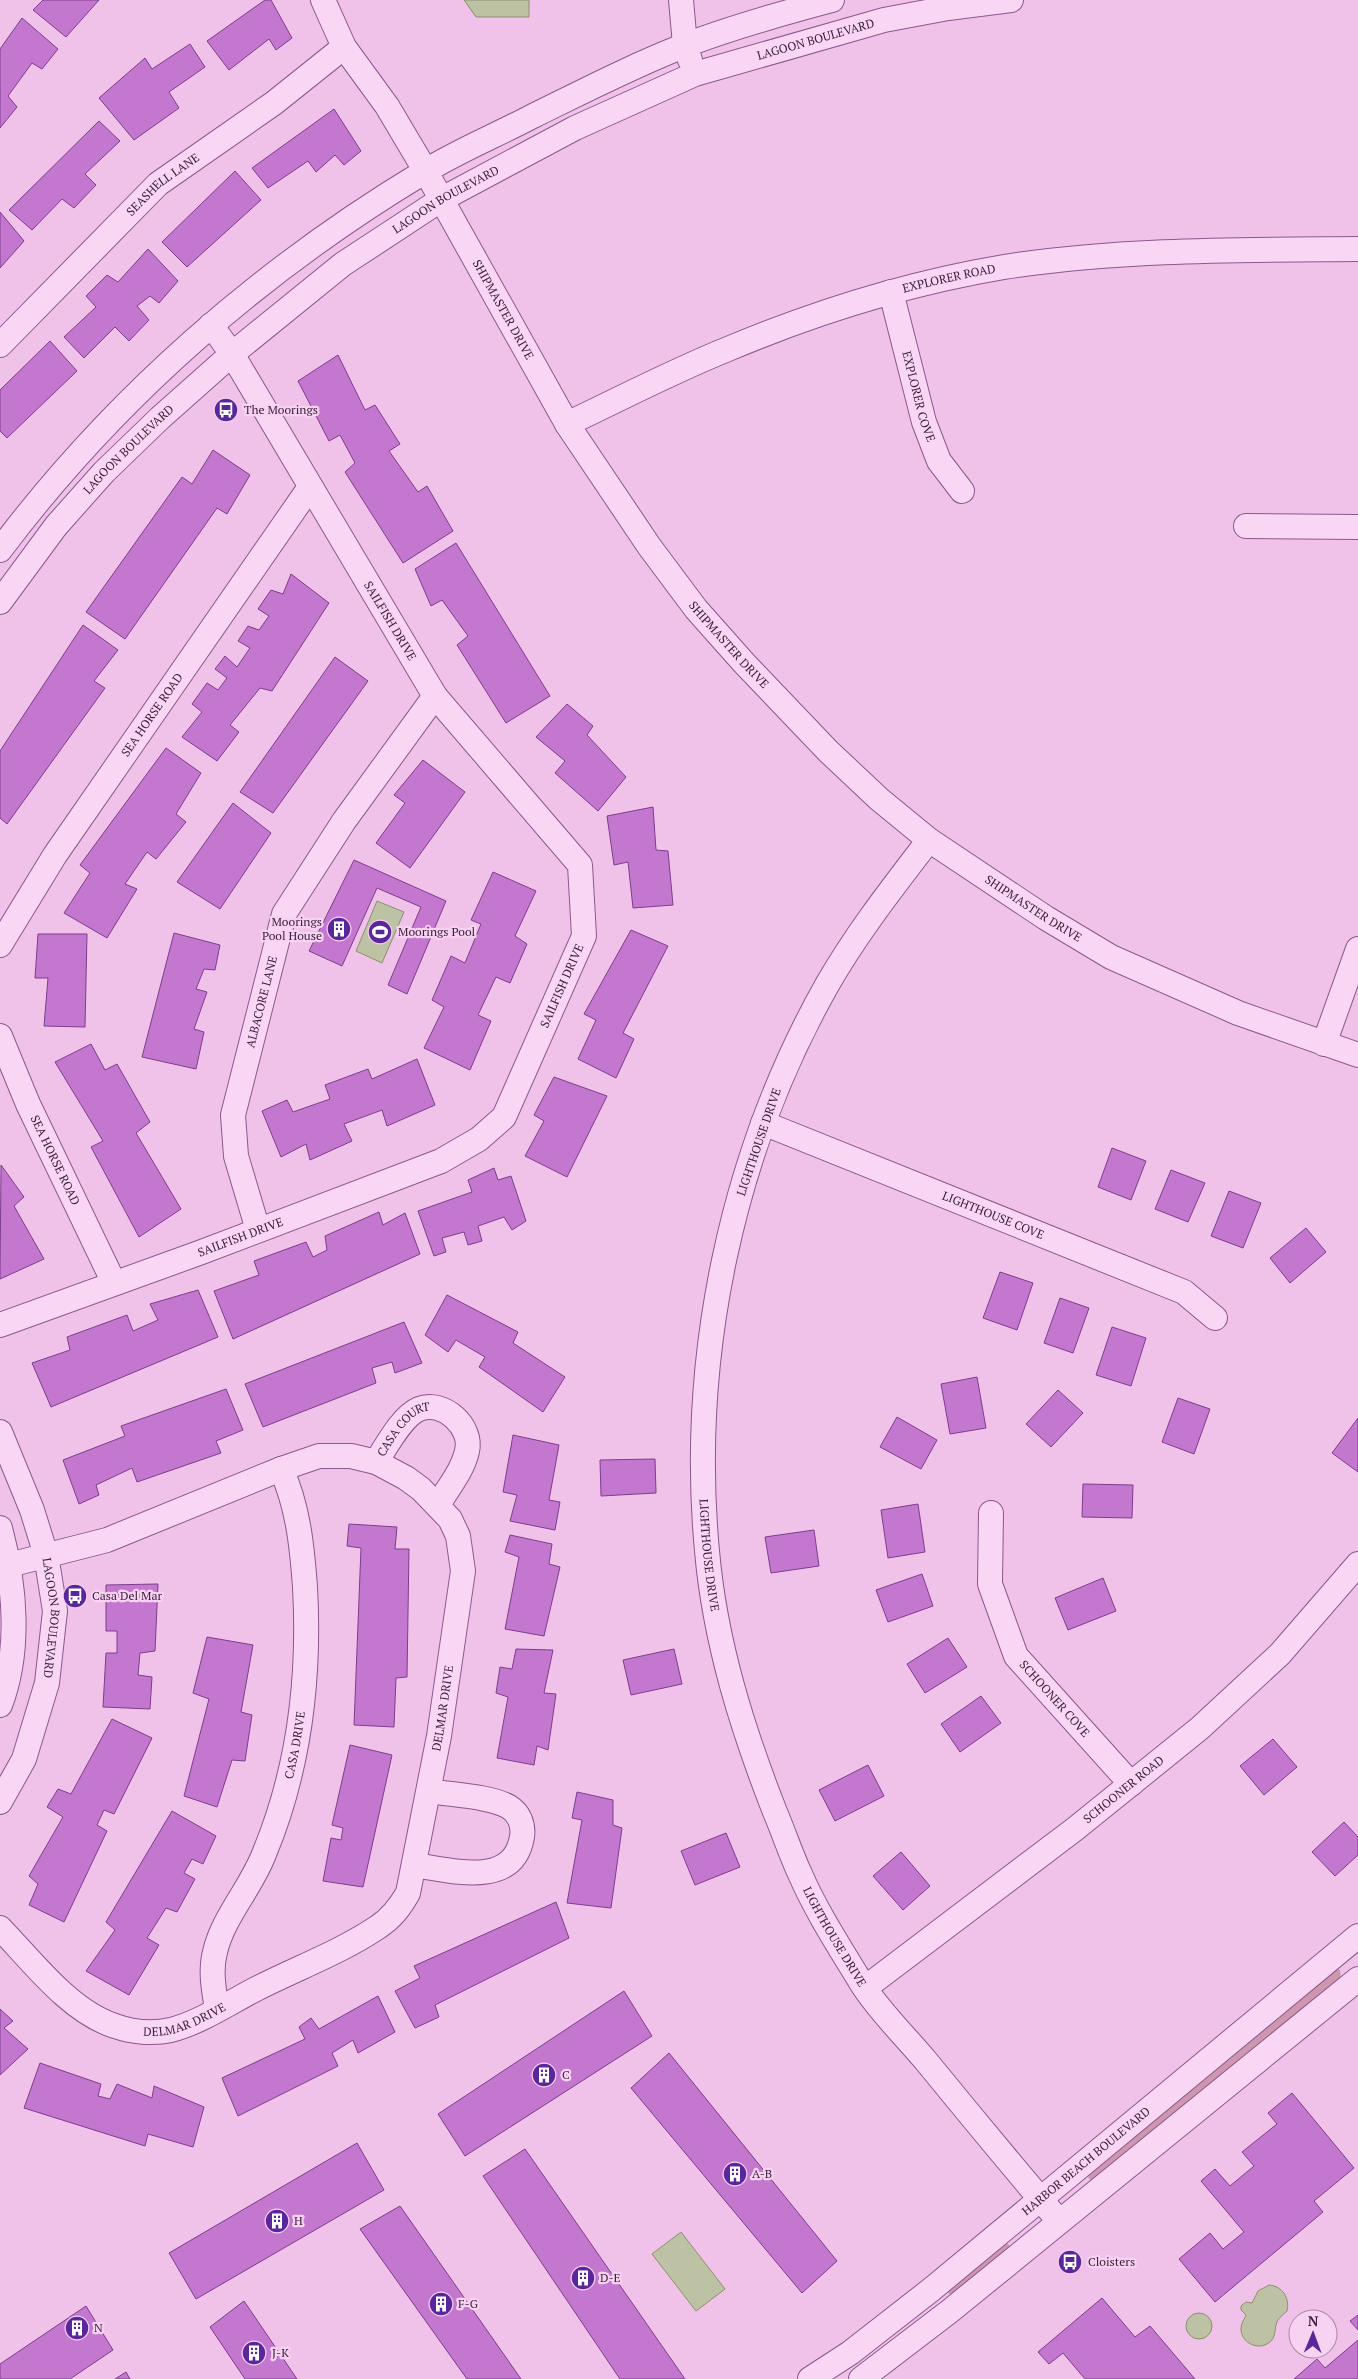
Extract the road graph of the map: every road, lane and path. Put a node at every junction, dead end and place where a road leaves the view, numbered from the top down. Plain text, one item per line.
1 (323, 0) edge
2 (681, 0) edge
3 (832, 0) edge
4 (1011, 0) edge
5 (685, 45) junction
6 (344, 47) junction
7 (695, 74) junction
8 (425, 170) junction
9 (442, 199) junction
10 (1358, 249) edge
11 (891, 292) junction
12 (210, 325) junction
13 (0, 345) edge
14 (232, 354) junction
15 (567, 424) junction
16 (310, 488) junction
17 (962, 491) dead end
18 (1246, 526) dead end
19 (1358, 527) edge
20 (0, 550) edge
21 (0, 602) edge
22 (435, 696) junction
23 (929, 840) junction
24 (0, 945) edge
25 (1358, 949) edge
26 (0, 1036) edge
27 (1324, 1044) junction
28 (1358, 1055) edge
29 (763, 1123) junction
30 (258, 1230) junction
31 (114, 1283) junction
32 (1216, 1318) dead end
33 (0, 1325) edge
34 (0, 1432) edge
35 (376, 1462) junction
36 (281, 1469) junction
37 (438, 1505) junction
38 (991, 1513) dead end
39 (0, 1528) edge
40 (46, 1556) junction
41 (1358, 1564) edge
42 (9, 1565) junction
43 (0, 1705) edge
44 (1131, 1784) junction
45 (429, 1791) junction
46 (0, 1802) edge
47 (414, 1865) junction
48 (0, 1928) edge
49 (1358, 1936) edge
50 (1358, 1979) edge
51 (865, 1988) junction
52 (217, 2009) junction
53 (1041, 2199) junction
54 (1059, 2221) junction
55 (862, 2344) junction
56 (876, 2375) edge
57 (810, 2379) edge

1 - 6 street, SHIPMASTER DRIVE
2 - 5 street
3 - 5 street
4 - 7 street, LAGOON BOULEVARD
5 - 7 street
5 - 8 street
6 - 8 street, SHIPMASTER DRIVE
6 - 13 street, SEASHELL LANE
7 - 9 street, LAGOON BOULEVARD
8 - 9 street, SHIPMASTER DRIVE
8 - 12 street
9 - 14 street, LAGOON BOULEVARD
9 - 15 street, SHIPMASTER DRIVE
10 - 11 street, EXPLORER ROAD
11 - 15 street, EXPLORER ROAD
11 - 17 street, EXPLORER COVE
12 - 14 street, SAILFISH DRIVE
12 - 20 street
14 - 16 street, SAILFISH DRIVE
14 - 21 street, LAGOON BOULEVARD
15 - 23 street, SHIPMASTER DRIVE
16 - 22 street, SAILFISH DRIVE
16 - 24 street, SEA HORSE ROAD
18 - 19 street
22 - 30 street, ALBACORE LANE
22 - 30 street, SAILFISH DRIVE
23 - 27 street, SHIPMASTER DRIVE
23 - 29 street, LIGHTHOUSE DRIVE
25 - 27 street
26 - 31 street, SEA HORSE ROAD
27 - 28 street, SHIPMASTER DRIVE
29 - 32 street, LIGHTHOUSE COVE
29 - 51 street, LIGHTHOUSE DRIVE
30 - 31 street, SAILFISH DRIVE
31 - 33 street, SAILFISH DRIVE
34 - 40 street, LAGOON BOULEVARD
35 - 36 street, DELMAR DRIVE
35 - 37 street, DELMAR DRIVE
35 - 37 street, CASA COURT
36 - 40 street, DELMAR DRIVE
36 - 52 street, CASA DRIVE
37 - 45 street, DELMAR DRIVE
38 - 44 street, SCHOONER COVE
39 - 42 street
40 - 42 street, DELMAR DRIVE
40 - 46 street, LAGOON BOULEVARD
41 - 44 street, SCHOONER ROAD
42 - 43 street
44 - 51 street, SCHOONER ROAD
45 - 47 street, DELMAR DRIVE
45 - 47 street
47 - 52 street, DELMAR DRIVE
48 - 52 street, DELMAR DRIVE
49 - 53 street, HARBOR BEACH BOULEVARD
50 - 54 street
51 - 53 street, LIGHTHOUSE DRIVE
53 - 54 street, LIGHTHOUSE DRIVE
53 - 55 street, HARBOR BEACH BOULEVARD
54 - 56 street
55 - 56 street
55 - 57 street, HARBOR BEACH BOULEVARD

